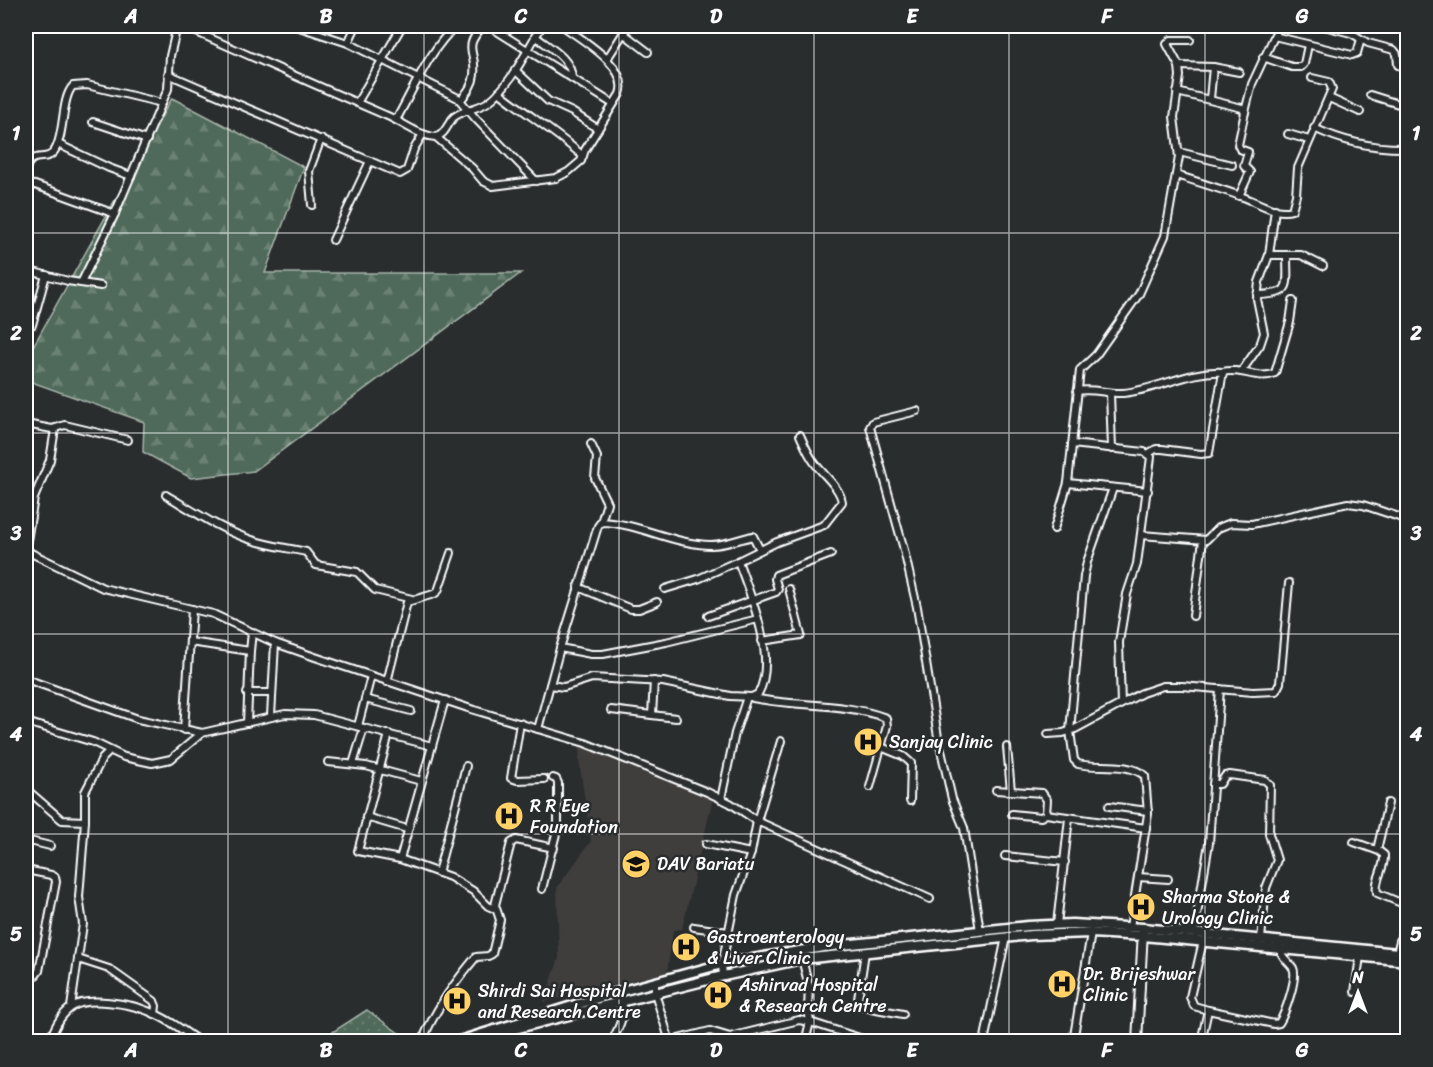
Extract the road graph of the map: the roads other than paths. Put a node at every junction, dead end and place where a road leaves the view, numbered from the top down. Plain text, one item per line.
1 (28, 26) edge
2 (177, 26) edge
3 (183, 26) edge
4 (296, 26) edge
5 (356, 26) edge
6 (402, 26) edge
7 (456, 26) edge
8 (483, 26) edge
9 (489, 26) edge
10 (563, 26) edge
11 (628, 26) edge
12 (1279, 26) edge
13 (1324, 26) edge
14 (538, 27) edge
15 (26, 33) edge
16 (623, 33) junction
17 (535, 36) junction
18 (1274, 36) junction
19 (1361, 39) junction
20 (1190, 40) dead end
21 (348, 43) junction
22 (1308, 45) junction
23 (527, 49) junction
24 (648, 52) dead end
25 (1263, 57) junction
26 (382, 60) junction
27 (607, 60) junction
28 (1179, 66) junction
29 (1213, 67) junction
30 (1407, 69) edge
31 (514, 70) junction
32 (1239, 72) dead end
33 (168, 74) junction
34 (572, 78) junction
35 (1312, 78) dead end
36 (419, 80) junction
37 (499, 92) junction
38 (1177, 92) junction
39 (1370, 95) dead end
40 (1329, 98) junction
41 (1210, 99) junction
42 (461, 100) junction
43 (357, 103) junction
44 (162, 104) junction
45 (613, 104) junction
46 (1407, 106) edge
47 (468, 110) junction
48 (1245, 112) junction
49 (1360, 112) dead end
50 (396, 120) junction
51 (93, 122) dead end
52 (1314, 128) junction
53 (598, 129) junction
54 (423, 134) junction
55 (1288, 134) dead end
56 (436, 137) junction
57 (321, 139) junction
58 (147, 140) junction
59 (1309, 140) junction
60 (58, 144) junction
61 (1407, 148) edge
62 (1179, 152) junction
63 (583, 156) junction
64 (370, 161) junction
65 (1232, 165) dead end
66 (26, 169) edge
67 (1176, 175) junction
68 (131, 176) junction
69 (536, 181) junction
70 (26, 184) edge
71 (1239, 196) junction
72 (312, 205) dead end
73 (1275, 209) junction
74 (115, 214) junction
75 (333, 240) dead end
76 (1269, 255) junction
77 (1287, 255) junction
78 (1323, 266) dead end
79 (26, 270) edge
80 (46, 275) junction
81 (81, 283) junction
82 (102, 286) dead end
83 (1257, 295) junction
84 (1293, 301) dead end
85 (32, 325) dead end
86 (1223, 372) junction
87 (1241, 372) junction
88 (1077, 391) junction
89 (1110, 393) junction
90 (917, 411) dead end
91 (26, 424) edge
92 (55, 429) junction
93 (800, 435) dead end
94 (128, 440) dead end
95 (591, 444) dead end
96 (1072, 444) junction
97 (1112, 448) junction
98 (1149, 453) junction
99 (1068, 483) junction
100 (1113, 488) junction
101 (1148, 491) junction
102 (166, 495) dead end
103 (1407, 520) edge
104 (601, 522) junction
105 (1054, 529) dead end
106 (1141, 535) junction
107 (1203, 540) junction
108 (26, 548) edge
109 (760, 550) junction
110 (451, 553) dead end
111 (831, 554) dead end
112 (738, 561) junction
113 (1289, 583) dead end
114 (578, 587) junction
115 (665, 589) dead end
116 (789, 589) dead end
117 (412, 599) junction
118 (753, 601) junction
119 (657, 603) dead end
120 (192, 609) junction
121 (708, 616) dead end
122 (1193, 616) dead end
123 (758, 619) junction
124 (252, 632) junction
125 (762, 641) junction
126 (190, 642) junction
127 (275, 643) junction
128 (560, 648) junction
129 (250, 651) junction
130 (371, 676) junction
131 (26, 679) edge
132 (654, 681) junction
133 (387, 682) junction
134 (550, 685) junction
135 (1220, 689) junction
136 (247, 693) junction
137 (272, 693) junction
138 (749, 698) junction
139 (365, 699) junction
140 (445, 700) junction
141 (1121, 704) junction
142 (611, 710) dead end
143 (411, 711) dead end
144 (652, 715) junction
145 (271, 716) junction
146 (676, 718) dead end
147 (26, 722) edge
148 (247, 723) junction
149 (520, 723) junction
150 (361, 727) junction
151 (538, 729) junction
152 (184, 730) junction
153 (1070, 731) junction
154 (202, 733) junction
155 (389, 734) junction
156 (1048, 734) dead end
157 (781, 741) dead end
158 (432, 746) junction
159 (881, 747) junction
160 (1007, 747) dead end
161 (110, 752) junction
162 (328, 762) dead end
163 (353, 764) junction
164 (466, 765) dead end
165 (379, 769) junction
166 (553, 778) dead end
167 (544, 779) dead end
168 (421, 781) junction
169 (1213, 784) junction
170 (870, 787) dead end
171 (26, 789) edge
172 (996, 790) dead end
173 (1011, 791) junction
174 (721, 799) junction
175 (910, 801) dead end
176 (1388, 803) dead end
177 (1109, 806) dead end
178 (1148, 811) junction
179 (1012, 814) dead end
180 (1046, 814) junction
181 (366, 817) junction
182 (1069, 818) junction
183 (86, 821) junction
184 (757, 821) junction
185 (1146, 828) junction
186 (407, 830) junction
187 (26, 840) edge
188 (1354, 842) dead end
189 (706, 844) dead end
190 (50, 846) dead end
191 (554, 849) junction
192 (1377, 850) junction
193 (751, 853) junction
194 (1005, 856) dead end
195 (400, 859) junction
196 (1065, 862) junction
197 (26, 870) edge
198 (438, 873) junction
199 (1138, 877) junction
200 (1168, 879) dead end
201 (542, 889) dead end
202 (930, 899) dead end
203 (1407, 908) edge
204 (495, 909) junction
205 (1057, 924) junction
206 (694, 927) dead end
207 (1131, 927) junction
208 (980, 931) junction
209 (729, 932) junction
210 (1143, 932) junction
211 (1091, 933) junction
212 (1194, 933) junction
213 (1006, 937) junction
214 (1261, 939) junction
215 (1203, 941) junction
216 (1280, 949) junction
217 (865, 952) junction
218 (1397, 953) junction
219 (1407, 954) edge
220 (1360, 956) junction
221 (78, 959) junction
222 (802, 959) junction
223 (1407, 961) edge
224 (722, 964) junction
225 (26, 976) edge
226 (723, 976) junction
227 (655, 983) junction
228 (655, 993) junction
229 (1355, 993) dead end
230 (612, 999) junction
231 (622, 1001) junction
232 (71, 1007) junction
233 (1208, 1010) junction
234 (155, 1014) junction
235 (903, 1014) dead end
236 (810, 1022) junction
237 (668, 1040) edge
238 (49, 1041) edge
239 (200, 1041) edge
240 (422, 1041) edge
241 (456, 1041) edge
242 (476, 1041) edge
243 (612, 1041) edge
244 (805, 1041) edge
245 (872, 1041) edge
246 (984, 1041) edge
247 (1073, 1041) edge
248 (1137, 1041) edge
249 (1201, 1041) edge

1 - 15 street
2 - 33 street
3 - 43 street
4 - 21 street
5 - 21 street
6 - 26 street
7 - 36 street
8 - 42 street
9 - 23 street
10 - 27 street
11 - 16 street
12 - 18 street
13 - 19 street
14 - 17 street
16 - 24 street
16 - 27 street
17 - 23 street
17 - 34 street
18 - 22 street
18 - 25 street
19 - 22 street
19 - 30 street
20 - 28 street
21 - 26 street
22 - 25 street
23 - 31 street
23 - 34 street
25 - 48 street
26 - 36 street
26 - 43 street
27 - 45 street
28 - 29 street
28 - 38 street
29 - 32 street
29 - 41 street
31 - 37 street
31 - 53 street
33 - 44 street
33 - 57 street
34 - 45 street
35 - 40 street
36 - 42 street
36 - 50 street
37 - 47 street
37 - 63 street
38 - 41 street
38 - 62 street
39 - 46 street
40 - 49 street
40 - 52 street
41 - 48 street
42 - 47 street
43 - 50 street
44 - 58 street
44 - 60 street
45 - 53 street
47 - 56 street
47 - 69 street
48 - 71 street
50 - 54 street
51 - 58 street
52 - 59 street
52 - 61 street
53 - 63 street
54 - 56 street
54 - 64 street
55 - 59 street
56 - 69 street
57 - 64 street
57 - 72 street
58 - 68 street
59 - 73 street
60 - 66 street
60 - 68 street
62 - 65 street
62 - 67 street
63 - 69 street
64 - 75 street
67 - 71 street
67 - 88 street
68 - 74 street
70 - 74 street
71 - 73 street
73 - 76 street
74 - 81 street
76 - 77 street
76 - 83 street
77 - 78 street
77 - 83 street
79 - 80 street
80 - 81 street
80 - 85 street
81 - 82 street
83 - 87 street
84 - 87 street
86 - 87 street
86 - 89 street
86 - 98 street
88 - 89 street
88 - 96 street
89 - 97 street
90 - 208 street
91 - 92 street
92 - 94 street
92 - 108 street
93 - 109 street
95 - 104 street
96 - 97 street
96 - 99 street
97 - 98 street
98 - 101 street
99 - 100 street
99 - 105 street
100 - 101 street
100 - 153 street
101 - 106 street
102 - 117 street
103 - 107 street
104 - 109 street
104 - 114 street
106 - 107 street
106 - 141 street
107 - 122 street
108 - 120 street
109 - 112 street
110 - 117 street
111 - 118 street
112 - 115 street
112 - 118 street
113 - 135 street
114 - 119 street
114 - 128 street
116 - 125 street
117 - 133 street
118 - 121 street
118 - 123 street
120 - 124 street
120 - 126 street
123 - 125 street
123 - 128 street
124 - 127 street
124 - 129 street
125 - 138 street
126 - 129 street
126 - 152 street
127 - 130 street
127 - 137 street
128 - 134 street
129 - 136 street
130 - 133 street
130 - 139 street
131 - 152 street
132 - 134 street
132 - 138 street
132 - 144 street
133 - 140 street
134 - 151 street
135 - 141 street
135 - 169 street
136 - 137 street
136 - 148 street
137 - 145 street
138 - 159 street
138 - 174 street
139 - 143 street
139 - 150 street
140 - 149 street
140 - 158 street
141 - 153 street
142 - 144 street
144 - 146 street
145 - 148 street
145 - 150 street
147 - 161 street
148 - 154 street
149 - 151 street
149 - 167 street
150 - 155 street
150 - 163 street
151 - 174 street
152 - 154 street
153 - 156 street
153 - 178 street
154 - 161 street
155 - 158 street
155 - 165 street
157 - 184 street
158 - 168 street
159 - 170 street
159 - 175 street
160 - 173 street
161 - 183 street
162 - 163 street
163 - 165 street
164 - 198 street
165 - 168 street
165 - 181 street
166 - 191 street
168 - 186 street
169 - 212 street
169 - 214 street
171 - 183 street
172 - 173 street
173 - 180 street
174 - 184 street
176 - 192 street
177 - 178 street
178 - 185 street
179 - 180 street
180 - 182 street
181 - 186 street
181 - 195 street
182 - 185 street
182 - 196 street
183 - 221 street
184 - 193 street
184 - 202 street
185 - 199 street
186 - 195 street
187 - 190 street
188 - 192 street
189 - 193 street
191 - 201 street
191 - 204 street
192 - 203 street
193 - 209 street
194 - 196 street
195 - 198 street
196 - 205 street
197 - 225 street
198 - 204 street
199 - 200 street
199 - 207 street
203 - 218 street
204 - 240 street
205 - 207 main road
205 - 208 main road
206 - 209 street
207 - 210 main road
208 - 224 main road
209 - 224 street
210 - 211 main road
210 - 212 main road
210 - 215 main road
210 - 248 street
211 - 213 main road
211 - 247 street
212 - 214 main road
213 - 217 main road
213 - 246 street
214 - 218 main road
215 - 216 main road
215 - 233 street
216 - 220 main road
216 - 233 street
217 - 222 main road
217 - 235 street
218 - 219 main road
220 - 223 main road
220 - 229 street
221 - 232 street
221 - 234 street
222 - 226 main road
222 - 236 street
224 - 226 street
224 - 227 main road
226 - 228 main road
227 - 228 street
227 - 230 main road
228 - 231 main road
228 - 237 street
230 - 231 main road
230 - 241 main road
230 - 242 main road
231 - 243 street
232 - 234 street
232 - 238 street
233 - 249 street
234 - 239 street
236 - 237 street
236 - 244 street
236 - 245 street

